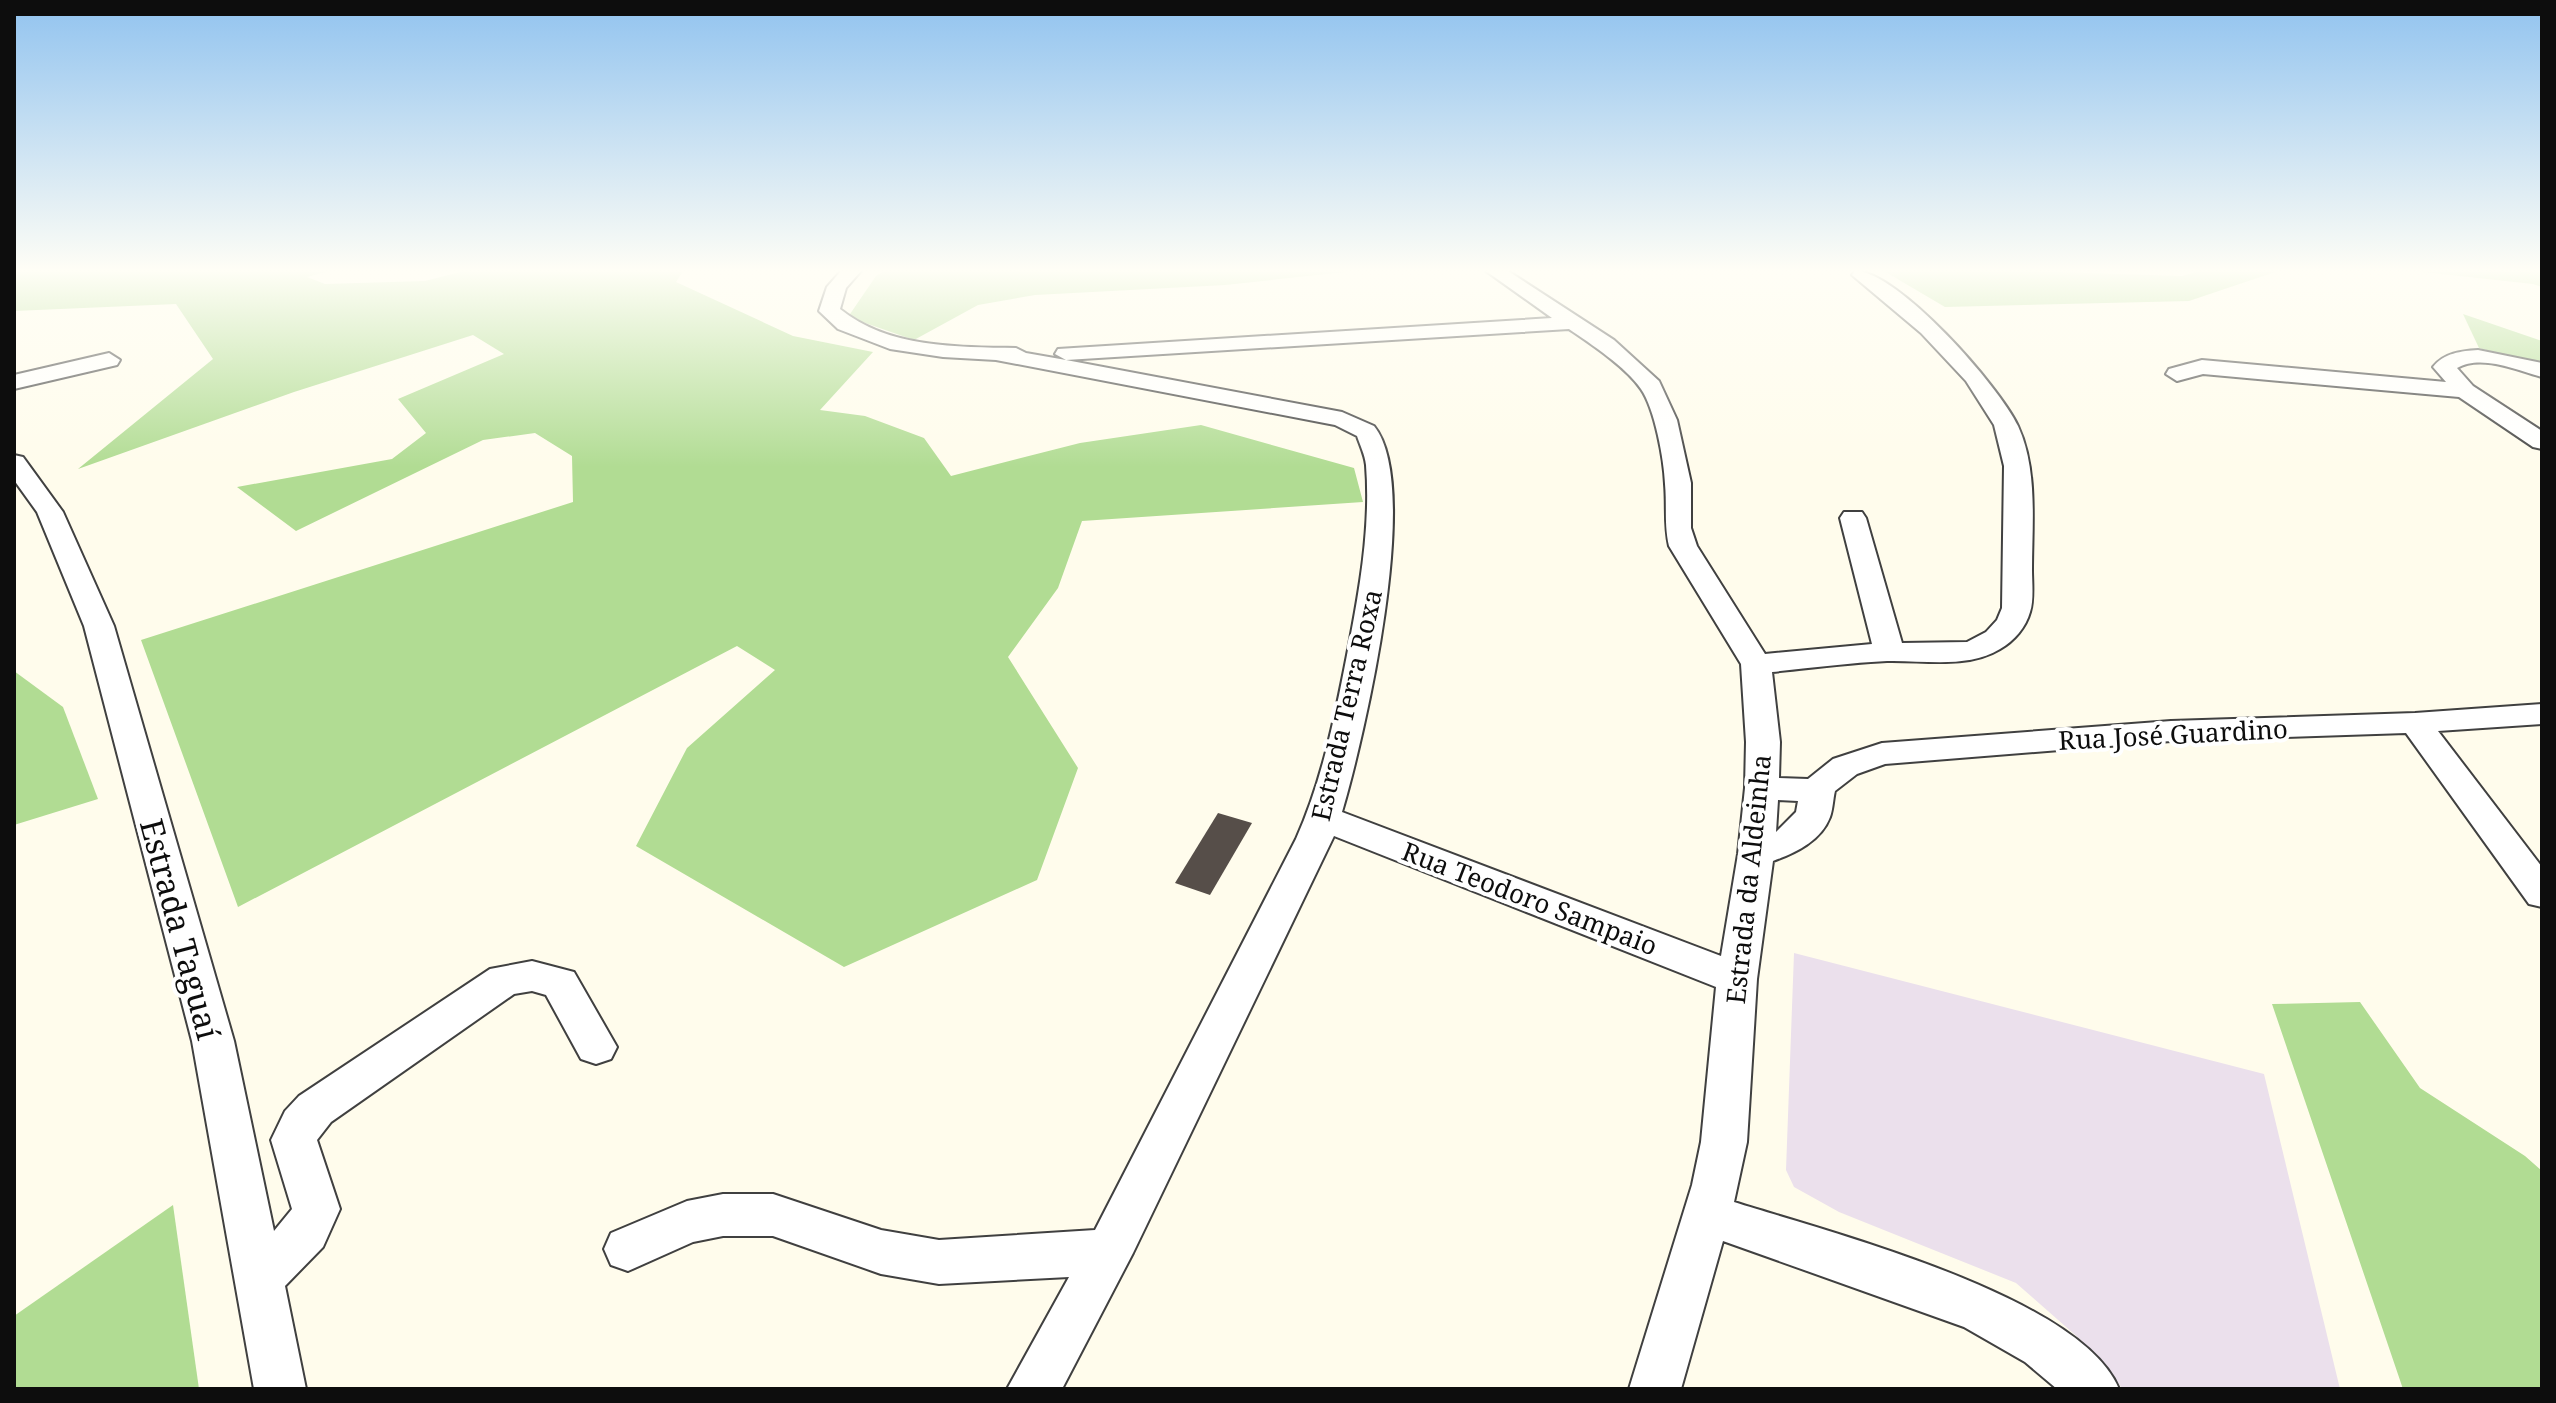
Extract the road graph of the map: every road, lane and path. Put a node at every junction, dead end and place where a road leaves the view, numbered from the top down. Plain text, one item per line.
1 (871, 336) edge
2 (1367, 336) edge
3 (1593, 336) edge
4 (1936, 336) edge
5 (997, 354) junction
6 (109, 360) dead end
7 (2542, 370) edge
8 (2177, 374) dead end
9 (14, 382) edge
10 (2465, 391) junction
11 (2542, 442) edge
12 (23, 473) edge
13 (1853, 518) dead end
14 (1889, 651) junction
15 (1756, 664) junction
16 (2542, 714) edge
17 (2415, 723) junction
18 (1762, 788) junction
19 (1817, 791) junction
20 (1323, 818) junction
21 (1756, 854) junction
22 (2542, 894) edge
23 (1737, 979) junction
24 (596, 1047) dead end
25 (1706, 1214) junction
26 (628, 1249) dead end
27 (1107, 1252) junction
28 (259, 1278) junction
29 (280, 1389) edge
30 (1033, 1389) edge
31 (1655, 1389) edge
32 (2093, 1389) edge

1 - 5 street
2 - 5 street
3 - 15 street, Estrada da Aldeinha
4 - 14 street
5 - 20 street, Estrada Terra Roxa
6 - 9 street
7 - 10 street
8 - 10 street
10 - 11 street
12 - 28 street, Estrada Taguaí
13 - 14 street
14 - 15 street
15 - 18 street, Estrada da Aldeinha
16 - 17 street, Rua José Guardino
17 - 19 street, Rua José Guardino
17 - 22 street
18 - 19 street
18 - 21 street, Estrada da Aldeinha
19 - 21 street
20 - 23 street, Rua Teodoro Sampaio
20 - 27 street, Estrada Terra Roxa
21 - 23 street, Estrada da Aldeinha
23 - 25 street, Estrada da Aldeinha
24 - 28 street
25 - 31 street, Estrada da Aldeinha
25 - 32 street
26 - 27 street
27 - 30 street, Estrada Terra Roxa
28 - 29 street, Estrada Taguaí

